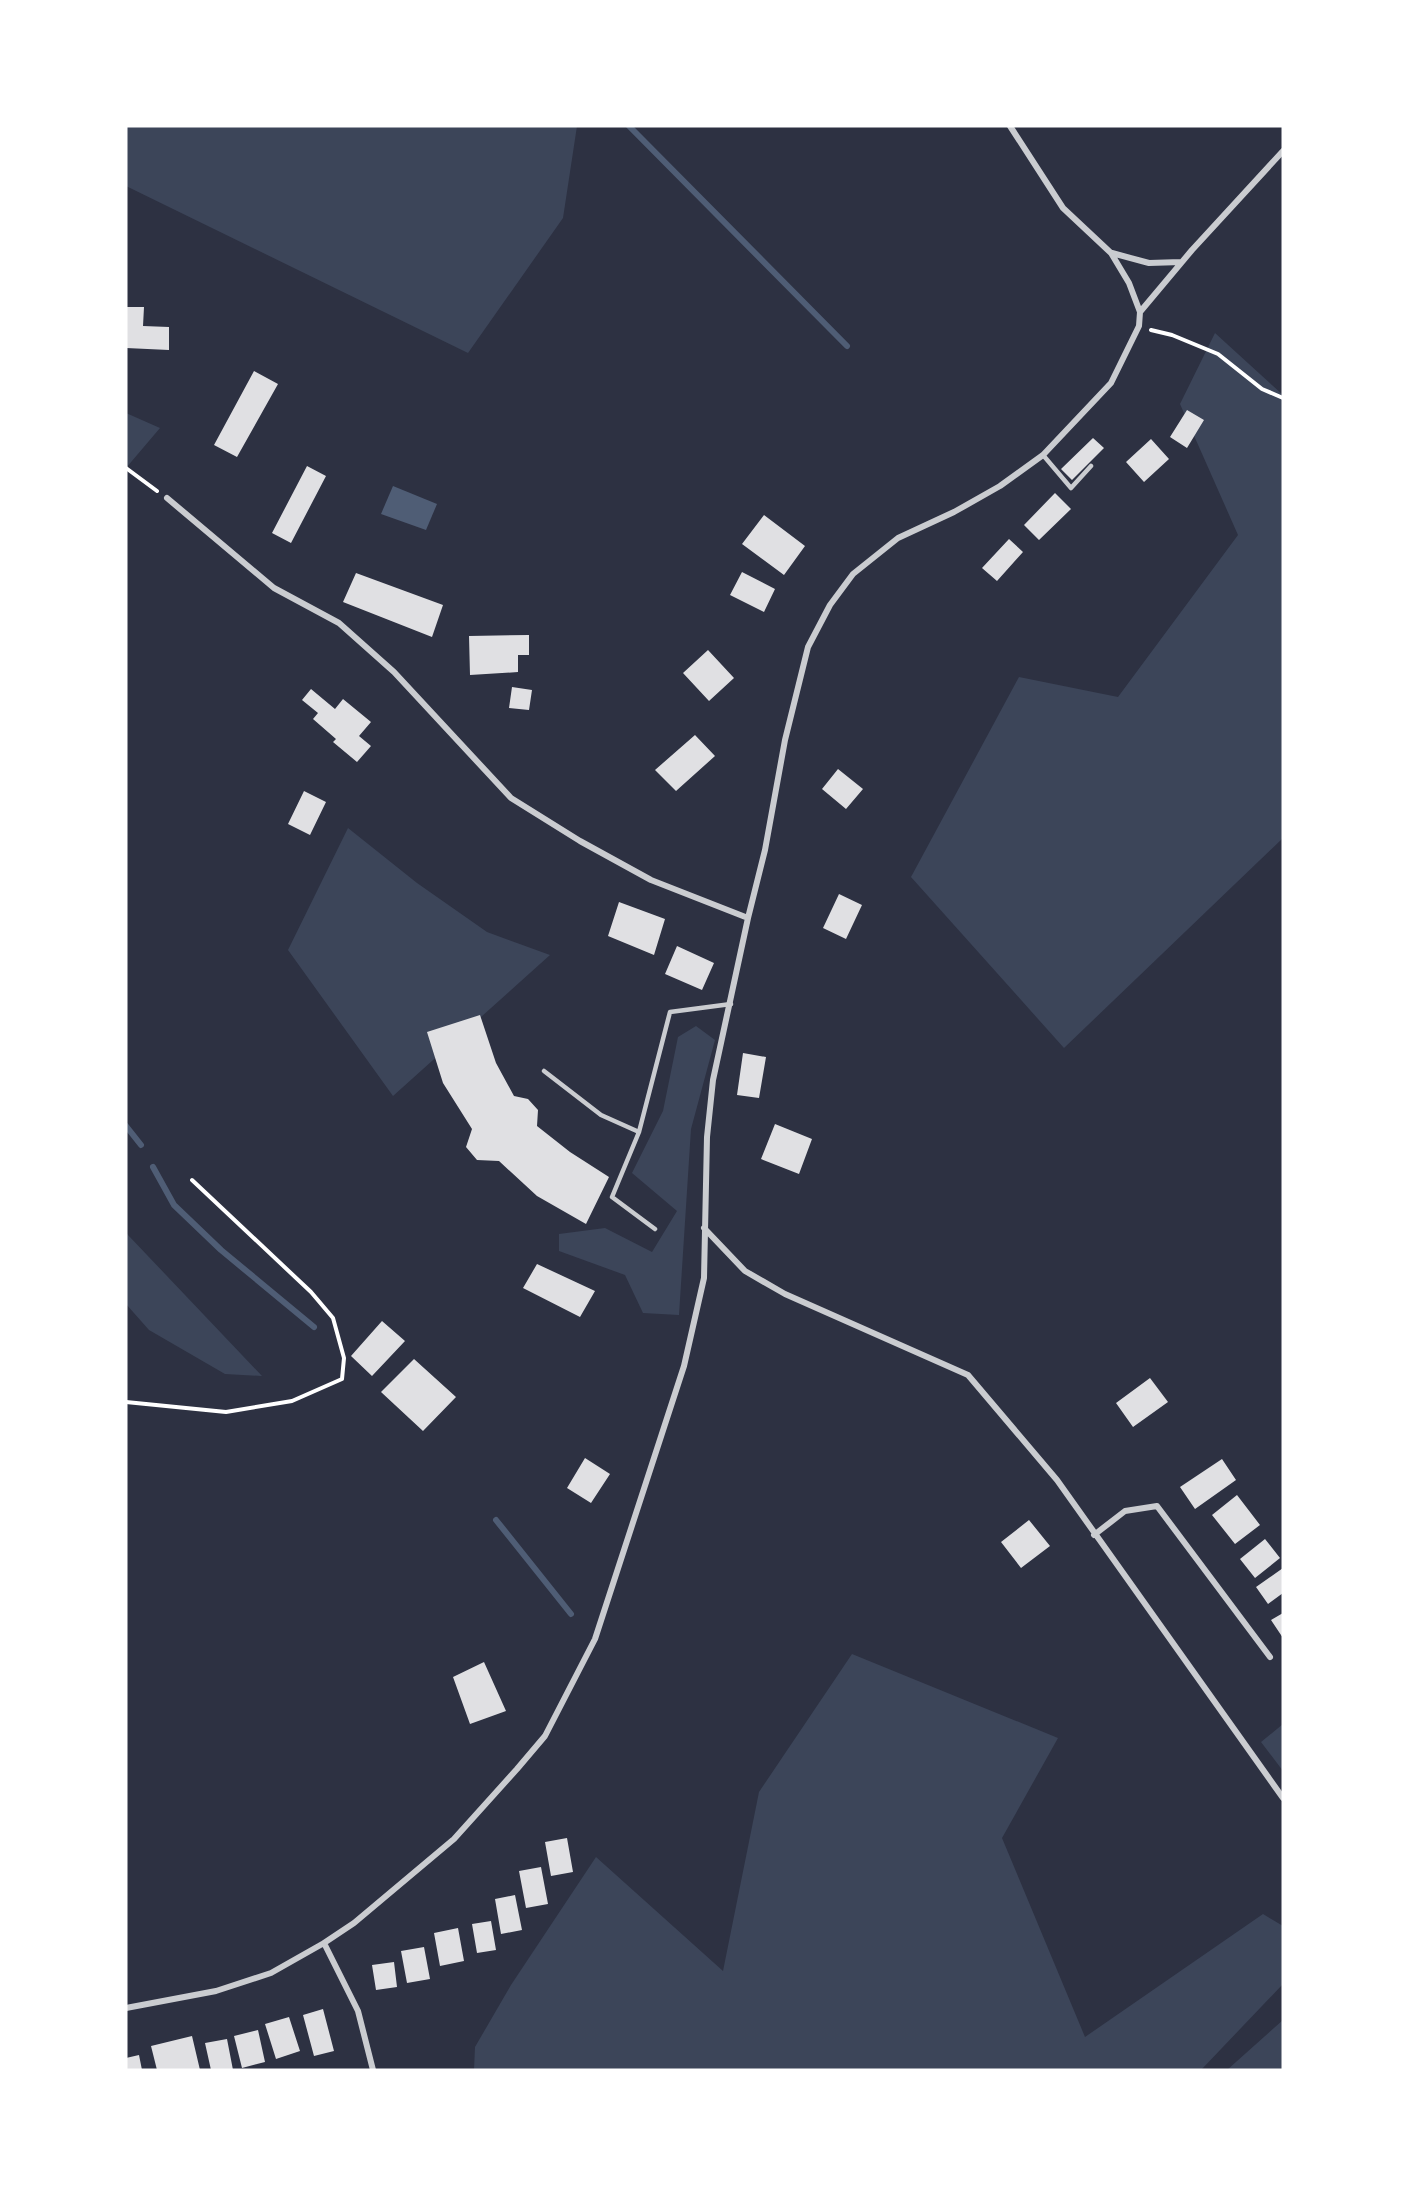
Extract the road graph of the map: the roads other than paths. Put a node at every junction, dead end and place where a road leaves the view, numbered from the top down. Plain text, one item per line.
1 (1010, 126) edge
2 (1283, 151) edge
3 (1111, 253) junction
4 (1181, 262) junction
5 (1140, 312) junction
6 (1043, 455) junction
7 (1091, 466) dead end
8 (166, 498) road end
9 (748, 918) junction
10 (731, 1004) junction
11 (544, 1071) dead end
12 (639, 1132) junction
13 (704, 1227) junction
14 (655, 1229) dead end
15 (1094, 1535) junction
16 (1270, 1657) dead end
17 (1283, 1798) edge
18 (324, 1943) junction
19 (126, 2008) edge
20 (373, 2070) edge

1 - 3 street
2 - 4 street
3 - 4 street
3 - 5 street
4 - 5 street
5 - 6 street
6 - 7 lane
6 - 9 street
8 - 9 street
9 - 10 street
10 - 12 lane
10 - 13 street
11 - 12 lane
12 - 14 lane
13 - 15 street
13 - 18 street
15 - 16 street
15 - 17 street
18 - 19 street
18 - 20 street

